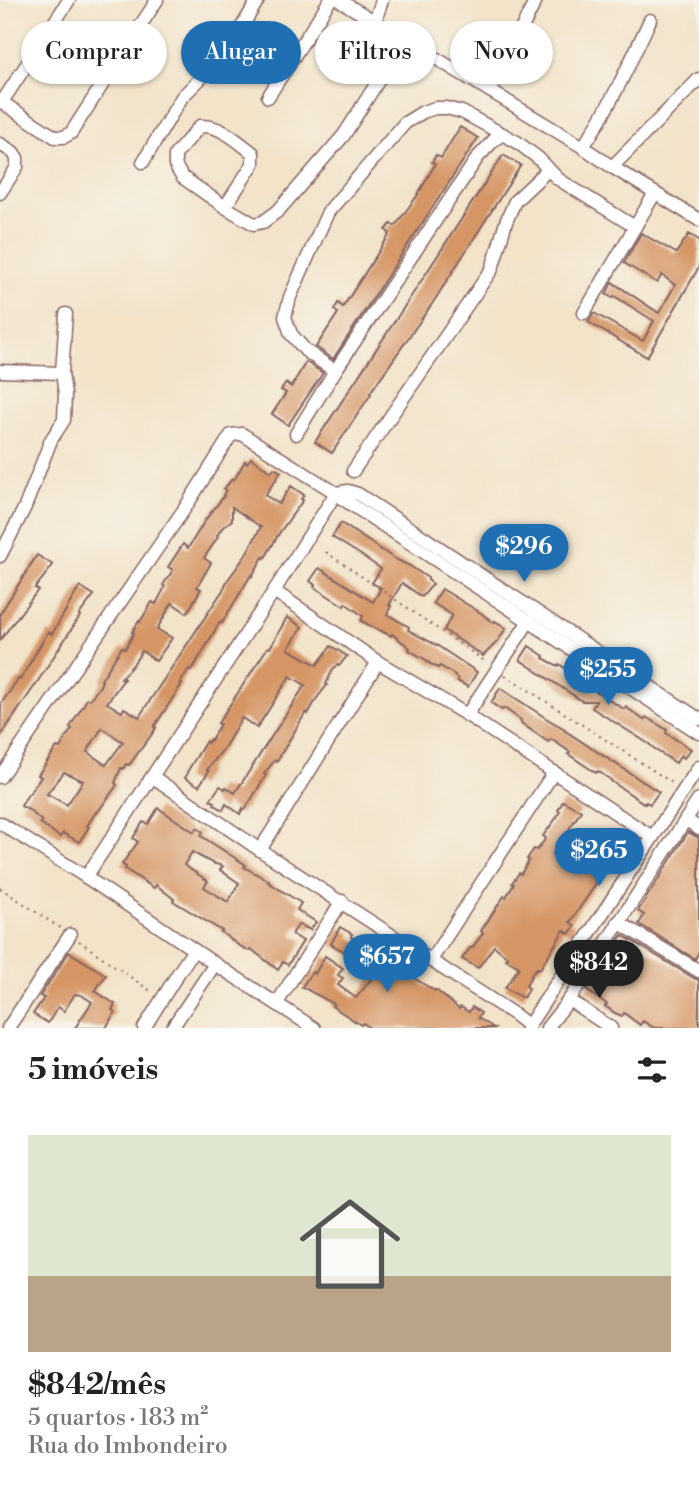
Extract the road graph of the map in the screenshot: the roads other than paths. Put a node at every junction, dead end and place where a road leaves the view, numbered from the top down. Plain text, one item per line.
1 (69, 0) edge
2 (157, 0) edge
3 (258, 0) edge
4 (330, 0) edge
5 (340, 0) edge
6 (382, 0) edge
7 (536, 0) edge
8 (650, 20) dead end
9 (375, 21) joint
10 (436, 59) edge
11 (699, 79) edge
12 (376, 84) edge
13 (490, 91) junction
14 (268, 97) dead end
15 (1, 102) edge
16 (503, 134) junction
17 (0, 144) edge
18 (583, 147) junction
19 (143, 162) dead end
20 (612, 167) junction
21 (548, 170) junction
22 (0, 193) edge
23 (655, 193) junction
24 (225, 207) junction
25 (699, 220) edge
26 (635, 227) junction
27 (584, 313) dead end
28 (66, 314) dead end
29 (0, 371) edge
30 (335, 371) junction
31 (62, 373) junction
32 (296, 434) dead end
33 (353, 471) dead end
34 (338, 493) junction
35 (0, 556) edge
36 (274, 591) junction
37 (529, 621) junction
38 (378, 662) junction
39 (467, 715) junction
40 (699, 719) edge
41 (699, 733) edge
42 (699, 767) edge
43 (554, 772) junction
44 (0, 777) edge
45 (153, 777) junction
46 (699, 799) edge
47 (685, 819) junction
48 (0, 823) edge
49 (699, 829) edge
50 (652, 837) junction
51 (260, 849) junction
52 (86, 877) junction
53 (342, 901) junction
54 (618, 922) junction
55 (70, 935) road end
56 (194, 950) junction
57 (430, 960) junction
58 (215, 964) junction
59 (699, 971) edge
60 (162, 999) junction
61 (569, 1000) junction
62 (277, 1003) junction
63 (183, 1013) junction
64 (528, 1027) edge
65 (8, 1028) edge
66 (144, 1028) edge
67 (172, 1028) edge
68 (314, 1028) edge
69 (547, 1028) edge
70 (611, 1028) edge

1 - 15 street
2 - 15 street
3 - 19 street
4 - 14 street
5 - 9 street
6 - 9 street
7 - 13 street
8 - 18 street
10 - 13 street
11 - 20 street
12 - 24 street
13 - 18 street
16 - 21 street
16 - 30 street
16 - 30 street
17 - 22 street
18 - 20 street
20 - 23 street
21 - 26 street
21 - 33 street
23 - 25 street
23 - 26 street
24 - 24 street
26 - 27 street
28 - 31 street
29 - 31 street
30 - 32 street
31 - 35 street
34 - 36 street
34 - 37 street
34 - 40 street
34 - 44 street
36 - 38 street
36 - 45 street
37 - 39 street
37 - 41 street
38 - 39 street
38 - 51 street
39 - 43 street
42 - 50 street
43 - 50 street
43 - 57 street
45 - 51 street
45 - 52 street
46 - 47 street
47 - 49 street
47 - 54 street
48 - 52 street
50 - 64 street
51 - 53 street
52 - 56 street
53 - 57 street
53 - 62 street
54 - 59 street
54 - 61 street
55 - 65 street
56 - 58 street
56 - 60 street
57 - 64 street
58 - 62 street
58 - 63 street
60 - 63 street
60 - 66 street
61 - 69 street
61 - 70 street
62 - 68 street
63 - 67 street

